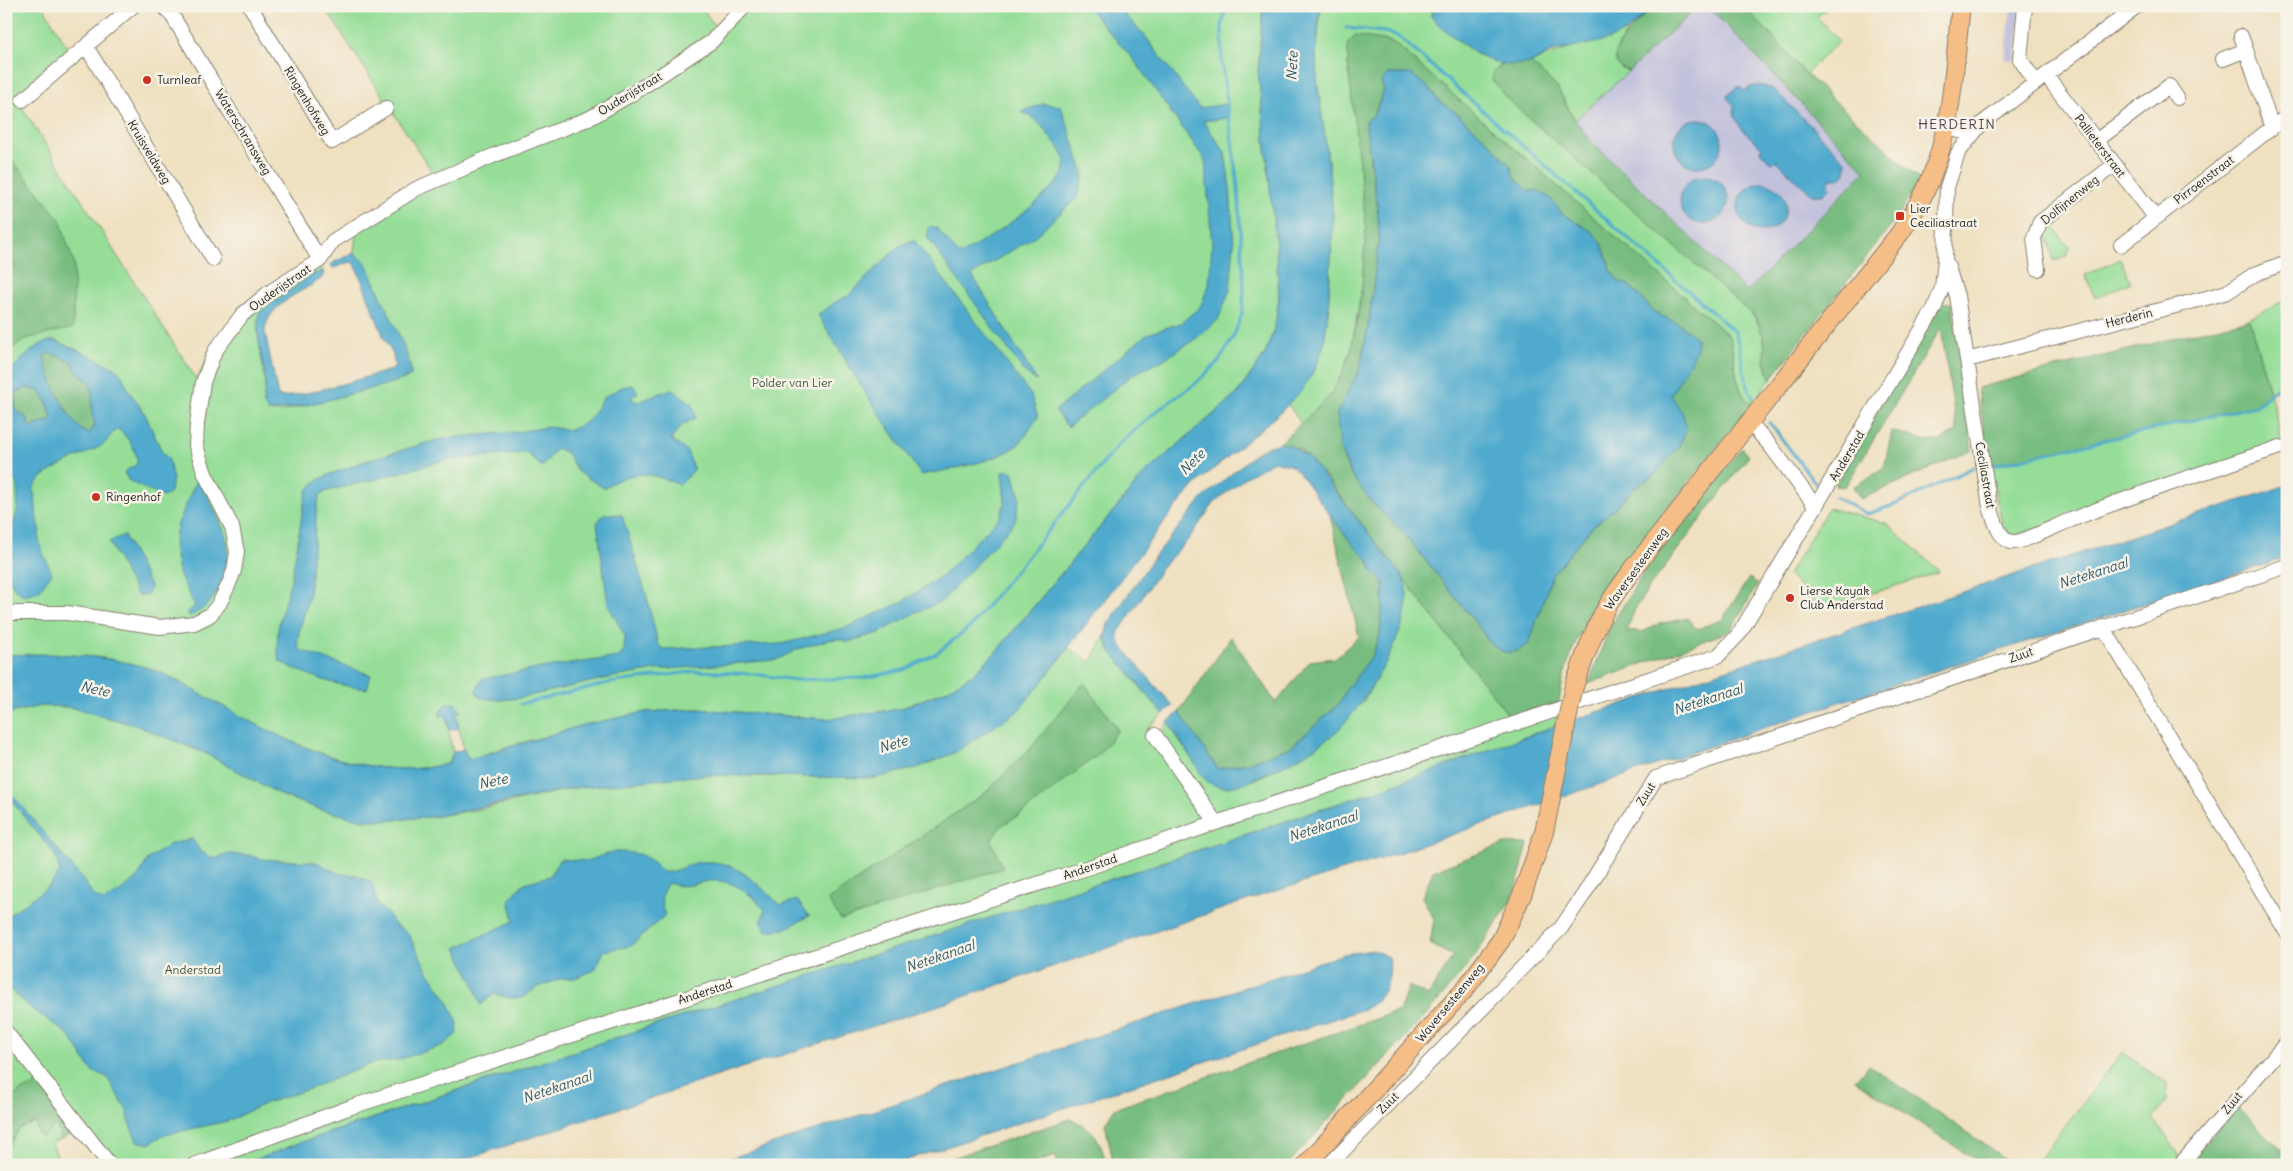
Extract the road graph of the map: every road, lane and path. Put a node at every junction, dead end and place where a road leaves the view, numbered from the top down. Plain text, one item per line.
1 (133, 6) edge
2 (164, 6) edge
3 (250, 6) edge
4 (745, 6) edge
5 (1960, 6) edge
6 (2025, 6) edge
7 (2137, 6) edge
8 (2241, 36) dead end
9 (86, 46) junction
10 (2246, 50) junction
11 (2223, 59) dead end
12 (2041, 79) junction
13 (2177, 98) dead end
14 (23, 100) dead end
15 (386, 108) dead end
16 (2287, 116) edge
17 (1946, 128) junction
18 (2272, 128) junction
19 (1972, 134) junction
20 (2096, 141) junction
21 (2114, 165) junction
22 (2154, 217) junction
23 (2121, 245) dead end
24 (213, 259) dead end
25 (1945, 259) junction
26 (320, 260) junction
27 (2287, 262) edge
28 (2038, 269) dead end
29 (1966, 360) junction
30 (1749, 422) junction
31 (2280, 447) dead end
32 (1816, 507) junction
33 (2287, 566) edge
34 (6, 613) edge
35 (2103, 628) junction
36 (1154, 735) dead end
37 (1216, 823) junction
38 (2287, 933) edge
39 (6, 1032) edge
40 (2287, 1042) edge
41 (110, 1165) edge
42 (194, 1165) edge
43 (1306, 1165) edge
44 (1328, 1165) edge
45 (2180, 1165) edge

1 - 9 street
2 - 26 street, Waterschransweg
3 - 15 street, Ringenhofweg
4 - 26 street, Ouderijstraat
5 - 17 main road, Waversesteenweg
6 - 12 street, Pallieterstraat
7 - 12 street, Ceciliastraat
8 - 10 street
9 - 14 street
9 - 24 street, Kruisveldweg
10 - 11 street
10 - 18 street
12 - 19 street, Ceciliastraat
12 - 20 street, Pallieterstraat
13 - 20 street
16 - 18 street, Pirroenstraat
17 - 19 street
17 - 30 main road, Waversesteenweg
18 - 22 street, Pirroenstraat
19 - 25 street, Ceciliastraat
20 - 21 street, Pallieterstraat
21 - 22 street, Pallieterstraat
21 - 28 street, Dolfijnenweg
22 - 23 street, Pirroenstraat
25 - 29 street, Ceciliastraat
25 - 32 street, Anderstad
26 - 34 street, Ouderijstraat
27 - 29 street, Herderin
29 - 31 street, Ceciliastraat
30 - 32 street
30 - 43 main road, Waversesteenweg, bridge
32 - 37 street, Anderstad
33 - 35 street, Zuut
35 - 38 street
35 - 44 street, Zuut
36 - 37 street
37 - 42 street, Anderstad
39 - 41 street
40 - 45 street, Zuut

